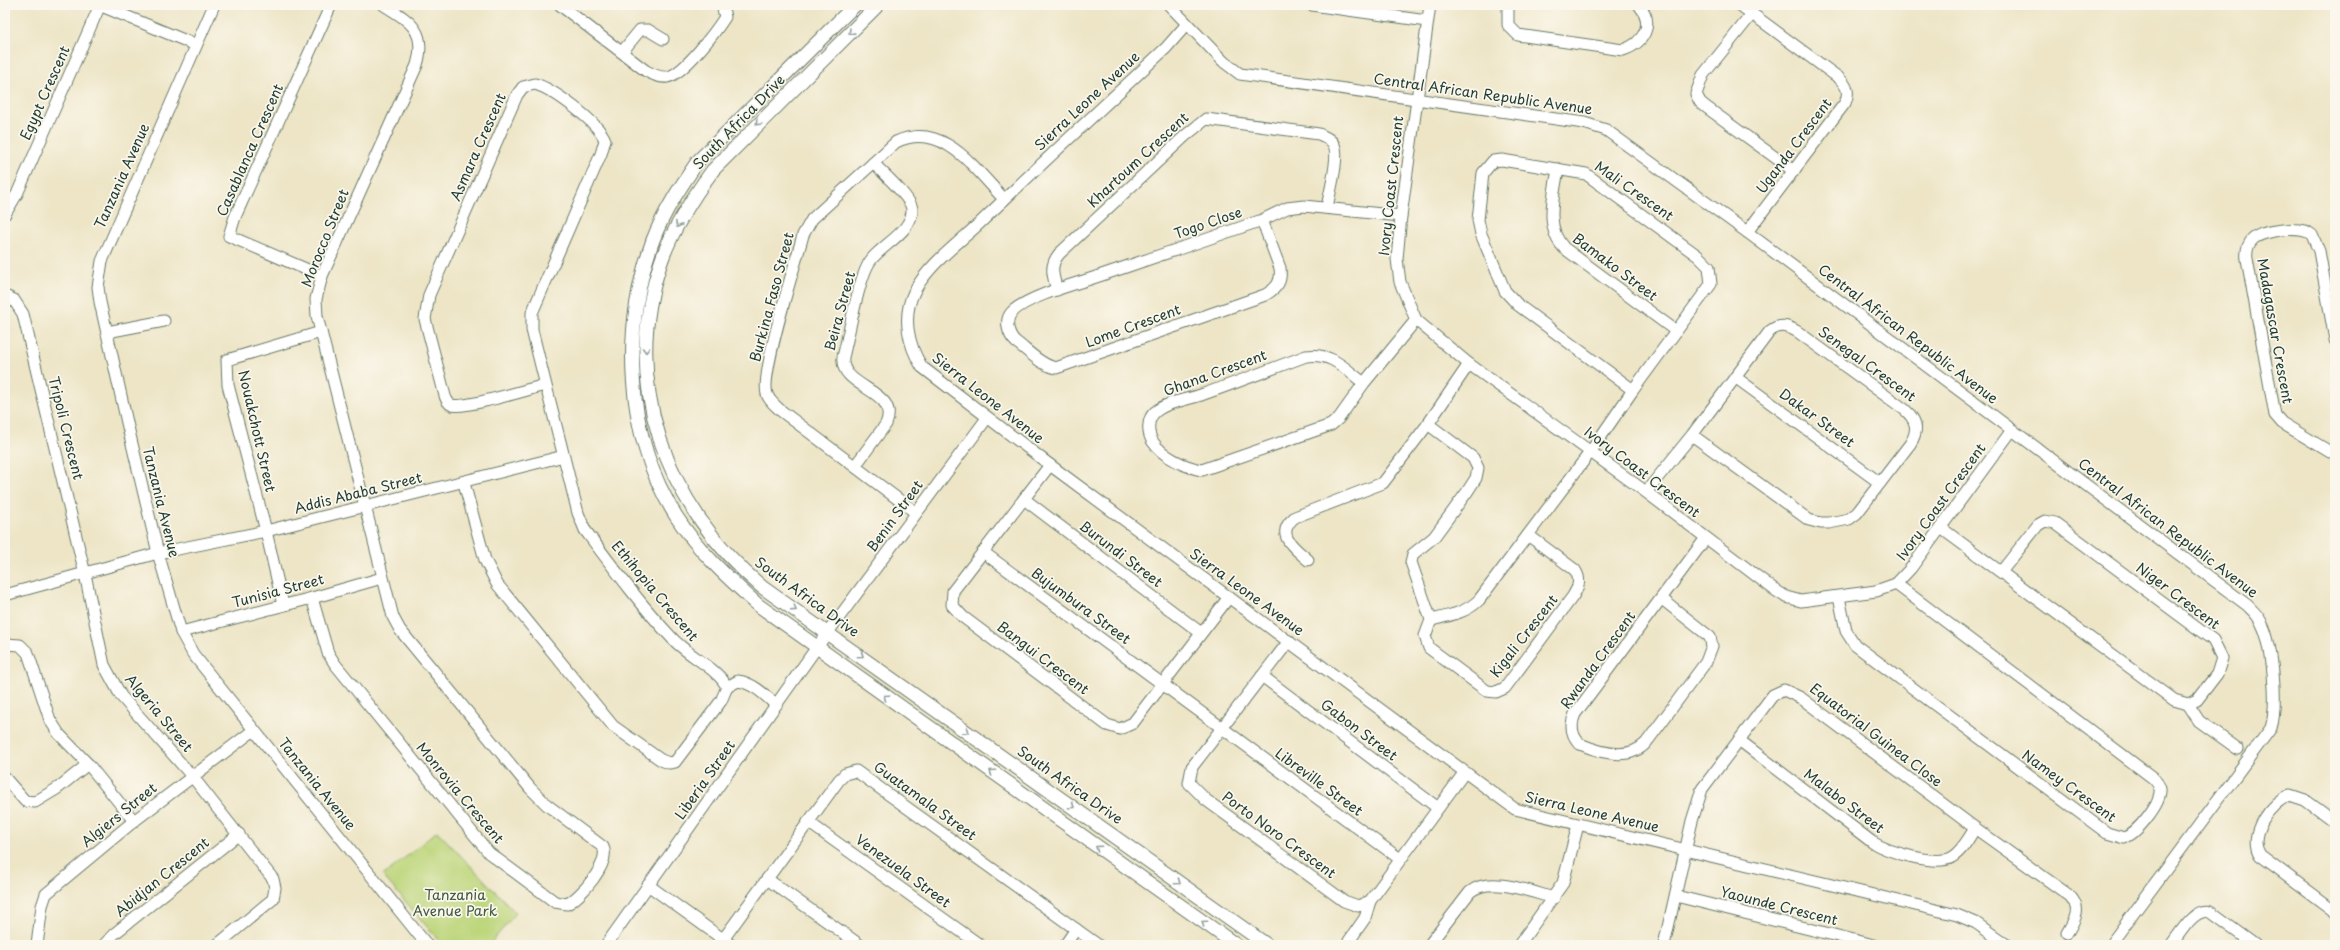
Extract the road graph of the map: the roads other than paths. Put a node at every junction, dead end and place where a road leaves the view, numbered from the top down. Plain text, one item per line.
1 (100, 5) edge
2 (214, 5) edge
3 (331, 5) edge
4 (384, 5) edge
5 (560, 5) edge
6 (722, 5) edge
7 (855, 5) edge
8 (878, 5) edge
9 (1169, 5) edge
10 (1312, 5) edge
11 (1430, 5) edge
12 (1508, 5) edge
13 (1639, 5) edge
14 (1740, 5) edge
15 (1358, 8) edge
16 (1752, 14) junction
17 (1427, 21) junction
18 (1187, 24) junction
19 (663, 38) dead end
20 (196, 44) junction
21 (622, 52) junction
22 (1416, 100) junction
23 (873, 163) junction
24 (1558, 169) junction
25 (1794, 171) junction
26 (1004, 199) junction
27 (1327, 208) junction
28 (5, 214) edge
29 (1401, 216) junction
30 (1262, 220) junction
31 (1747, 232) junction
32 (322, 276) junction
33 (1057, 290) junction
34 (5, 296) edge
35 (1416, 320) junction
36 (164, 321) dead end
37 (1676, 331) junction
38 (107, 332) junction
39 (321, 332) junction
40 (2335, 340) edge
41 (1469, 364) junction
42 (1735, 377) junction
43 (1364, 384) junction
44 (545, 385) junction
45 (1633, 390) junction
46 (987, 418) junction
47 (1428, 424) junction
48 (2012, 430) junction
49 (1692, 435) junction
50 (2333, 450) edge
51 (1591, 451) junction
52 (564, 456) junction
53 (1050, 465) junction
54 (855, 466) junction
55 (464, 483) junction
56 (1880, 483) junction
57 (1646, 492) junction
58 (1024, 499) junction
59 (365, 506) junction
60 (915, 512) junction
61 (1941, 528) junction
62 (266, 531) junction
63 (1528, 535) junction
64 (1706, 538) junction
65 (983, 552) junction
66 (158, 553) junction
67 (1308, 560) dead end
68 (2001, 572) junction
69 (85, 574) junction
70 (382, 578) junction
71 (1896, 584) junction
72 (5, 595) edge
73 (1839, 596) junction
74 (1229, 597) junction
75 (312, 598) junction
76 (1662, 599) junction
77 (283, 605) junction
78 (1431, 620) junction
79 (181, 632) junction
80 (1201, 632) junction
81 (829, 633) junction
82 (1289, 641) junction
83 (5, 644) edge
84 (817, 647) junction
85 (1262, 676) junction
86 (1162, 684) junction
87 (727, 687) junction
88 (2188, 704) junction
89 (776, 705) junction
90 (1221, 729) junction
91 (254, 730) junction
92 (1739, 740) junction
93 (2238, 749) dead end
94 (88, 764) junction
95 (1464, 773) junction
96 (192, 776) junction
97 (5, 778) edge
98 (1438, 808) junction
99 (134, 821) junction
100 (808, 822) junction
101 (2335, 822) edge
102 (1578, 825) junction
103 (1975, 828) junction
104 (239, 834) junction
105 (1685, 849) junction
106 (1400, 859) junction
107 (767, 879) junction
108 (648, 885) junction
109 (1676, 896) junction
110 (1554, 898) junction
111 (1370, 901) junction
112 (2335, 911) edge
113 (1076, 929) junction
114 (2067, 933) dead end
115 (724, 943) edge
116 (37, 945) edge
117 (104, 945) edge
118 (217, 945) edge
119 (426, 945) edge
120 (606, 945) edge
121 (860, 945) edge
122 (980, 945) edge
123 (1065, 945) edge
124 (1098, 945) edge
125 (1236, 945) edge
126 (1267, 945) edge
127 (1352, 945) edge
128 (1429, 945) edge
129 (1519, 945) edge
130 (1664, 945) edge
131 (1874, 945) edge
132 (2006, 945) edge
133 (2110, 945) edge
134 (2172, 945) edge
135 (2255, 945) edge

1 - 20 street
1 - 28 street, Egypt Crescent
2 - 20 street, Tanzania Avenue
3 - 32 street, Casablanca Crescent
4 - 32 street, Morocco Street
5 - 21 street
6 - 21 street
7 - 84 street, South Africa Drive
8 -> 81 street, South Africa Drive
9 - 18 street, Central African Republic Avenue
10 - 15 street
11 - 17 street
12 - 13 street
14 - 16 street, Uganda Crescent
15 - 17 street
16 - 25 street, Uganda Crescent
16 - 25 street
17 - 22 street
18 - 22 street, Central African Republic Avenue
18 - 26 street, Sierra Leone Avenue
19 - 21 street
20 - 38 street, Tanzania Avenue
22 - 29 street, Ivory Coast Crescent
22 - 31 street, Central African Republic Avenue
23 - 26 street, Burkina Faso Street
23 - 54 street, Beira Street
23 - 54 street, Burkina Faso Street
24 - 37 street, Bamako Street
24 - 37 street, Mali Crescent
24 - 45 street, Mali Crescent
25 - 31 street, Uganda Crescent
26 - 46 street, Sierra Leone Avenue
27 - 29 street, Togo Close
27 - 30 street, Togo Close
27 - 33 street, Khartoum Crescent
29 - 35 street, Ivory Coast Crescent
30 - 33 street, Togo Close
30 - 33 street, Lome Crescent
31 - 48 street, Central African Republic Avenue
32 - 39 street, Morocco Street
34 - 69 street, Tripoli Crescent
35 - 41 street, Ivory Coast Crescent
35 - 43 street, Ghana Crescent
36 - 38 street
37 - 45 street, Mali Crescent
38 - 66 street, Tanzania Avenue
39 - 59 street, Morocco Street
39 - 62 street, Nouakchott Street
40 - 50 street, Madagascar Crescent
41 - 47 street
41 - 51 street, Ivory Coast Crescent
42 - 49 street, Senegal Crescent
42 - 56 street, Dakar Street
42 - 56 street, Senegal Crescent
43 - 43 street, Ghana Crescent
44 - 44 street, Asmara Crescent
44 - 52 street, Ethihopia Crescent
45 - 51 street, Mali Crescent
46 - 53 street, Sierra Leone Avenue
46 - 60 street, Benin Street
47 - 67 street
47 - 78 street
48 - 61 street, Ivory Coast Crescent
48 - 133 street, Central African Republic Avenue
49 - 56 street, Senegal Crescent
49 - 57 street, Senegal Crescent
51 - 57 street, Ivory Coast Crescent
51 - 63 street
52 - 55 street, Addis Ababa Street
52 - 87 street, Ethihopia Crescent
53 - 58 street, Bangui Crescent
53 - 74 street, Sierra Leone Avenue
54 - 60 street, Burkina Faso Street
55 - 59 street, Addis Ababa Street
55 - 87 street
57 - 64 street, Ivory Coast Crescent
58 - 65 street, Bangui Crescent
58 - 80 street, Burundi Street
59 - 62 street, Addis Ababa Street
59 - 70 street, Morocco Street
60 - 81 street, Benin Street
61 - 68 street
61 - 71 street, Ivory Coast Crescent
62 - 66 street, Addis Ababa Street
62 - 77 street, Nouakchott Street
63 - 78 street
63 - 78 street, Kigali Crescent
64 - 73 street, Ivory Coast Crescent
64 - 76 street, Rwanda Crescent
65 - 86 street, Bujumbura Street
65 - 86 street, Bangui Crescent
66 - 69 street, Addis Ababa Street
66 - 79 street, Tanzania Avenue
68 - 88 street
68 - 88 street, Niger Crescent
69 - 72 street, Addis Ababa Street
69 - 96 street, Algeria Street
70 - 75 street, Tunisia Street
70 - 75 street, Monrovia Crescent
71 - 73 street, Ivory Coast Crescent
71 - 73 street, Namey Crescent
74 - 80 street, Bangui Crescent
74 - 82 street, Sierra Leone Avenue
75 - 77 street, Tunisia Street
76 - 76 street, Rwanda Crescent
77 - 79 street, Tunisia Street
79 - 91 street, Tanzania Avenue
80 - 86 street, Bangui Crescent
81 - 84 street, Liberia Street
81 -> 126 street, South Africa Drive
82 - 85 street, Porto Noro Crescent
82 - 95 street, Sierra Leone Avenue
83 - 94 street
84 - 89 street, Liberia Street
125 -> 84 street, South Africa Drive
85 - 90 street, Porto Noro Crescent
85 - 98 street, Gabon Street
86 - 90 street, Bujumbura Street
87 - 89 street
88 - 93 street
89 - 108 street, Liberia Street
90 - 106 street, Libreville Street
90 - 111 street, Porto Noro Crescent
91 - 96 street, Algiers Street
91 - 119 street, Tanzania Avenue
92 - 103 street, Malabo Street
92 - 103 street, Equatorial Guinea Close
92 - 105 street, Equatorial Guinea Close
94 - 97 street
94 - 99 street
95 - 98 street
95 - 102 street, Sierra Leone Avenue
96 - 99 street, Algiers Street
96 - 104 street, Algeria Street
98 - 106 street
99 - 116 street, Algiers Street
100 - 107 street, Guatamala Street
100 - 113 street, Guatamala Street
100 - 122 street, Venezuela Street
101 - 112 street
102 - 105 street, Sierra Leone Avenue
102 - 110 street
103 - 114 street, Equatorial Guinea Close
104 - 117 street, Abidjan Crescent
104 - 118 street, Algeria Street
105 - 109 street, Equatorial Guinea Close
105 - 132 street, Sierra Leone Avenue
106 - 111 street
107 - 115 street, Guatamala Street
107 - 121 street
108 - 115 street
108 - 120 street, Liberia Street
109 - 130 street, Equatorial Guinea Close
109 - 131 street, Yaounde Crescent
110 - 128 street
110 - 129 street
111 - 127 street
113 - 123 street
113 - 124 street, Guatamala Street
134 - 135 street

